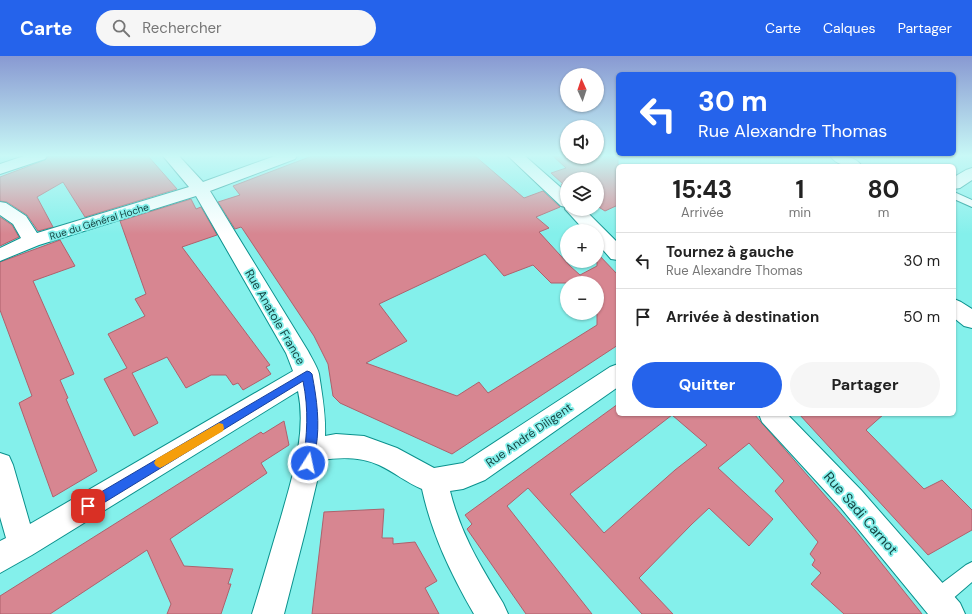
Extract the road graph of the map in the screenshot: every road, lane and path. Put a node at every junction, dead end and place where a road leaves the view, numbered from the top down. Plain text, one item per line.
1 (194, 182) edge
2 (219, 182) edge
3 (545, 182) edge
4 (200, 189) junction
5 (560, 196) edge
6 (956, 196) edge
7 (972, 204) edge
8 (0, 207) edge
9 (581, 216) edge
10 (588, 224) edge
11 (604, 240) edge
12 (32, 241) junction
13 (616, 252) edge
14 (0, 255) edge
15 (956, 308) edge
16 (972, 320) edge
17 (307, 374) junction
18 (616, 375) edge
19 (773, 416) edge
20 (311, 450) junction
21 (0, 464) edge
22 (434, 480) junction
23 (11, 551) edge
24 (972, 572) edge
25 (942, 607) edge
26 (268, 614) edge
27 (492, 614) edge

1 - 4 street, Rue Anatole France
2 - 4 street, Rue du Général Hoche
3 - 5 street
4 - 12 street, Rue du Général Hoche
4 - 17 street, Rue Anatole France
6 - 7 lane
8 - 12 street
9 - 10 street
11 - 13 street
12 - 14 street, Rue du Général Hoche
15 - 16 street
17 - 20 street, Rue Anatole France
17 - 23 street
18 - 22 street, Rue André Diligent
19 - 25 street, Rue Sadi Carnot
20 - 22 street
20 - 26 street, Rue Anatole France
21 - 23 street
22 - 27 street
24 - 25 lane

